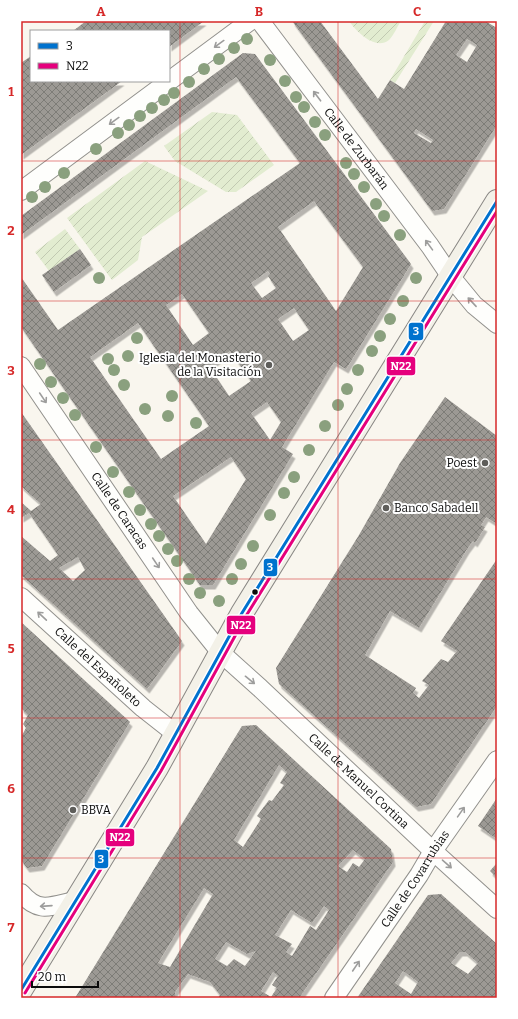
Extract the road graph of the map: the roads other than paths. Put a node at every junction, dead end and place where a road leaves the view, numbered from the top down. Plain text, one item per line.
1 (250, 21) edge
2 (260, 21) edge
3 (170, 80) edge
4 (167, 82) edge
5 (21, 190) edge
6 (497, 201) edge
7 (451, 277) junction
8 (497, 324) edge
9 (21, 366) edge
10 (21, 597) edge
11 (221, 654) junction
12 (176, 734) junction
13 (497, 760) edge
14 (433, 851) junction
15 (21, 893) edge
16 (75, 901) junction
17 (497, 908) edge
18 (21, 990) edge
19 (334, 998) edge

1 -> 3 street
7 -> 2 street, Calle de Zurbarán
4 -> 5 street
6 - 7 main road
8 -> 7 street, Calle de Zurbarán
7 - 11 main road
9 -> 11 street, Calle de Caracas
12 -> 10 street, Calle del Españoleto
11 - 12 main road
11 -> 14 street, Calle de Manuel Cortina
12 - 16 main road
14 -> 13 street, Calle de Covarrubias
14 -> 17 street, Calle de Manuel Cortina
19 -> 14 street, Calle de Covarrubias
16 -> 15 street
16 - 18 main road

